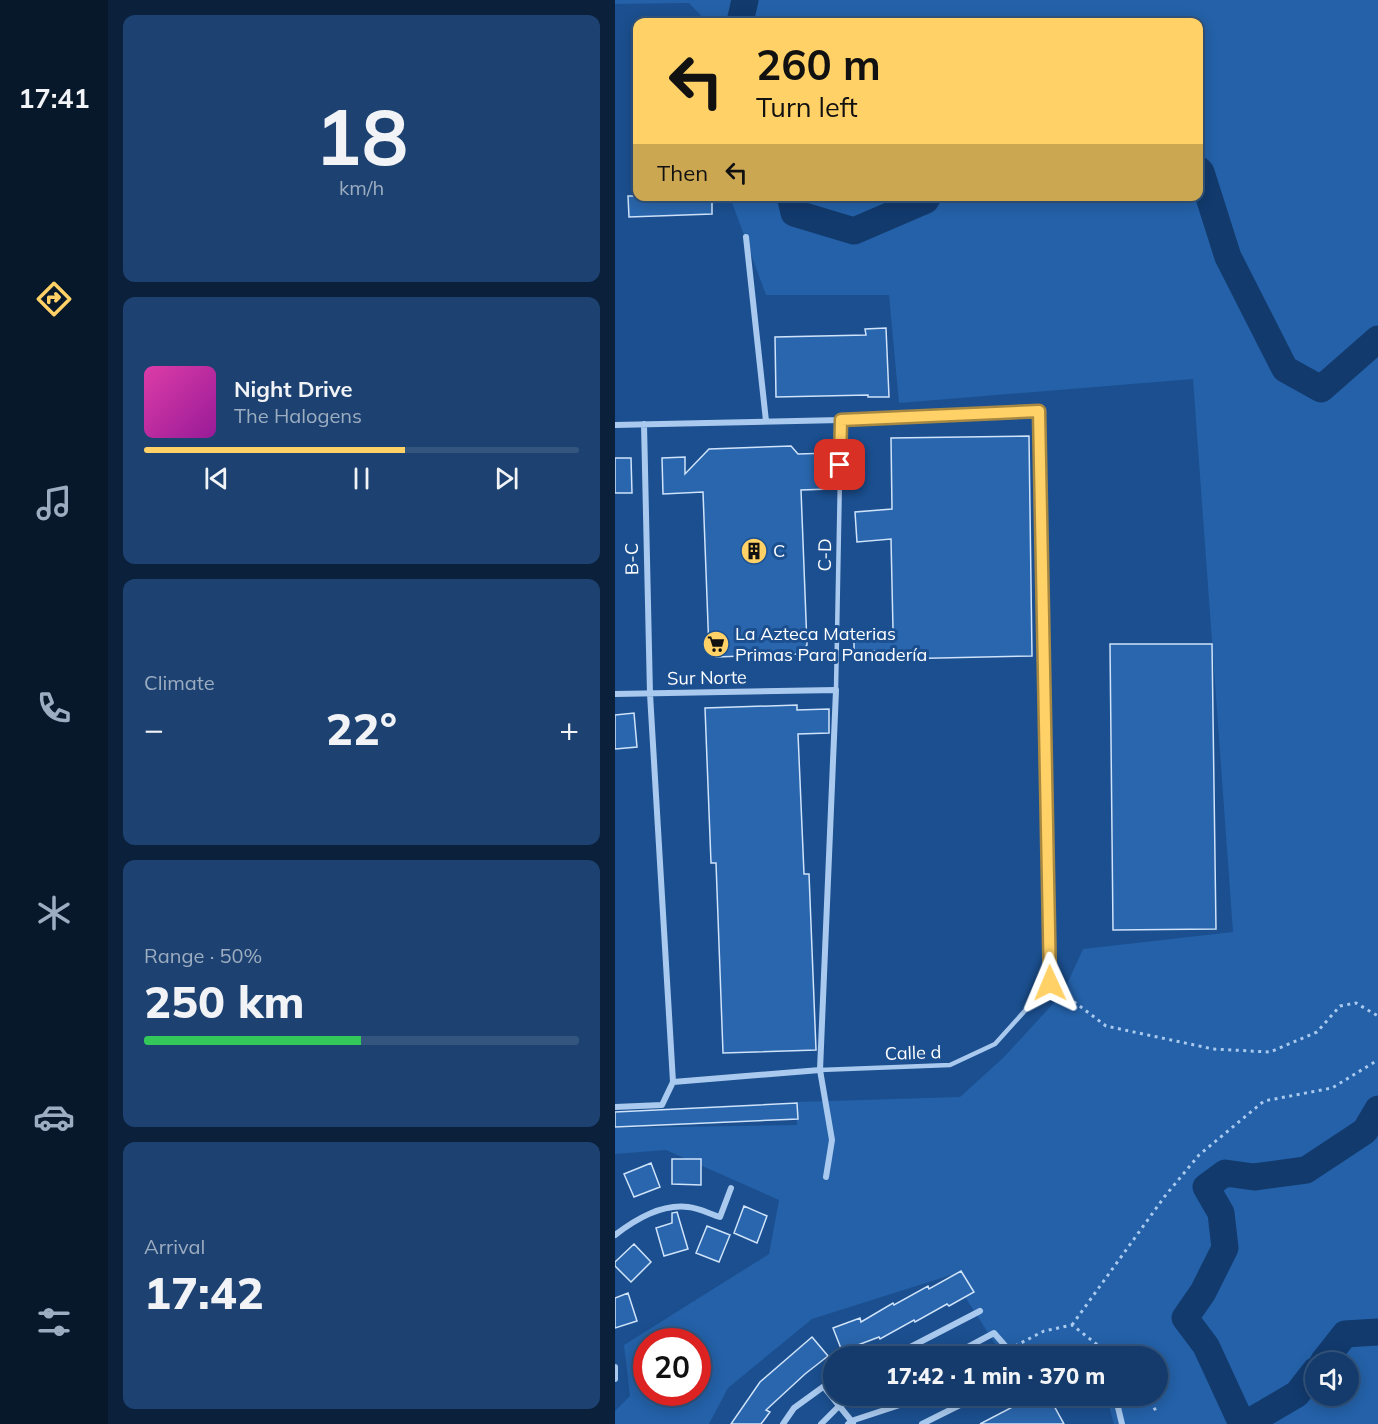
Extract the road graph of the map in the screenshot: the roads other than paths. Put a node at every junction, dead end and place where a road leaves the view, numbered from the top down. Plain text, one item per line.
1 (746, 237) dead end
2 (1039, 411) joint
3 (841, 420) junction
4 (765, 421) junction
5 (644, 424) junction
6 (615, 425) edge
7 (836, 690) junction
8 (615, 694) edge
9 (650, 694) junction
10 (820, 1070) junction
11 (673, 1082) junction
12 (615, 1107) edge
13 (826, 1178) dead end
14 (731, 1188) dead end
15 (615, 1235) edge
16 (980, 1311) dead end
17 (912, 1346) edge
18 (970, 1346) edge
19 (1005, 1346) edge
20 (615, 1367) edge
21 (615, 1379) edge
22 (823, 1387) edge
23 (839, 1406) edge
24 (841, 1406) edge
25 (898, 1406) edge
26 (958, 1406) edge
27 (1118, 1406) edge
28 (851, 1423) edge
29 (783, 1424) edge
30 (821, 1424) edge
31 (922, 1424) edge
32 (1122, 1424) edge

1 - 4 street
2 - 3 street
2 - 10 lane, Calle d
3 - 4 street
3 - 7 lane, C-D
4 - 5 street
5 - 6 street
5 - 9 street, B-C
7 - 9 street, Sur Norte
7 - 10 street
8 - 9 street, Sur Norte
9 - 11 street, B-C
10 - 11 street
10 - 13 street
11 - 12 street
14 - 15 street
16 - 17 street
18 - 19 street
20 - 21 street
22 - 29 street
23 - 30 street
24 - 28 street
25 - 28 street
26 - 31 street
27 - 32 street

